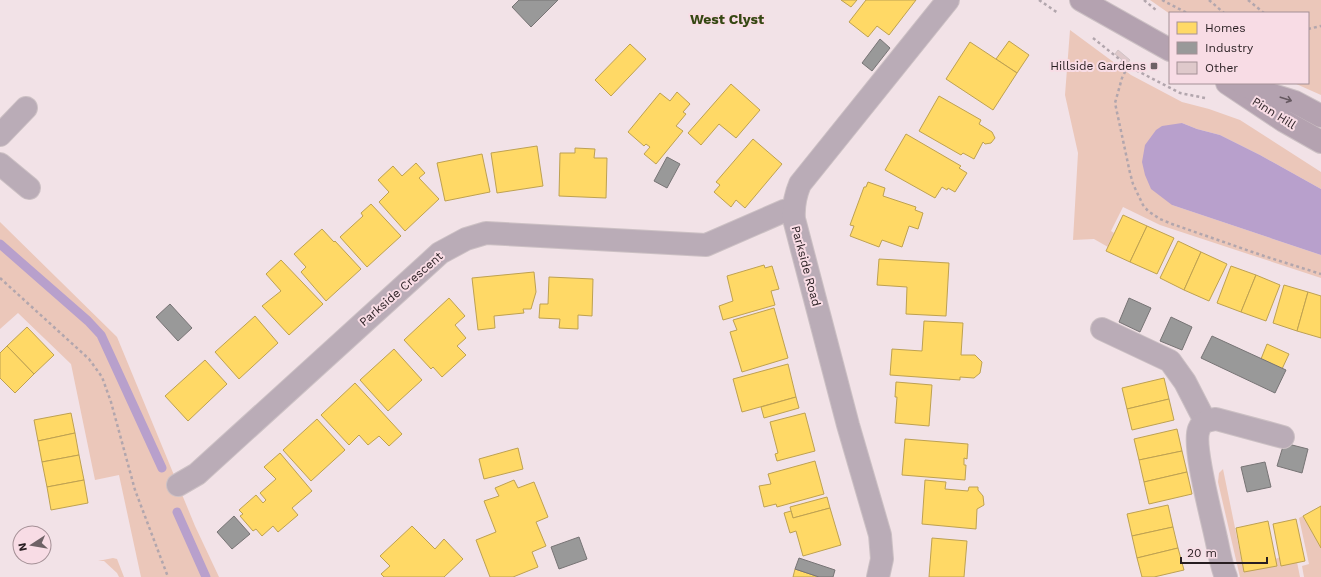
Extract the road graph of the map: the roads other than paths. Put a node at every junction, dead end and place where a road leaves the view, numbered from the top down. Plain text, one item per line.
1 (948, 0) edge
2 (1081, 0) edge
3 (1169, 49) edge
4 (1228, 84) edge
5 (1239, 84) edge
6 (26, 108) dead end
7 (1321, 116) edge
8 (0, 135) edge
9 (1321, 142) edge
10 (0, 164) edge
11 (29, 188) dead end
12 (793, 209) junction
13 (1102, 329) dead end
14 (1206, 421) junction
15 (1283, 437) dead end
16 (178, 485) dead end
17 (878, 577) edge
18 (1226, 577) edge

1 - 12 street, Parkside Road
2 - 3 main road
4 - 9 main road, Pinn Hill
5 -> 7 main road, Pinn Hill
6 - 8 street
10 - 11 street
12 - 16 street, Parkside Crescent
12 - 17 street, Parkside Road
13 - 14 street
14 - 15 street
14 - 18 street

